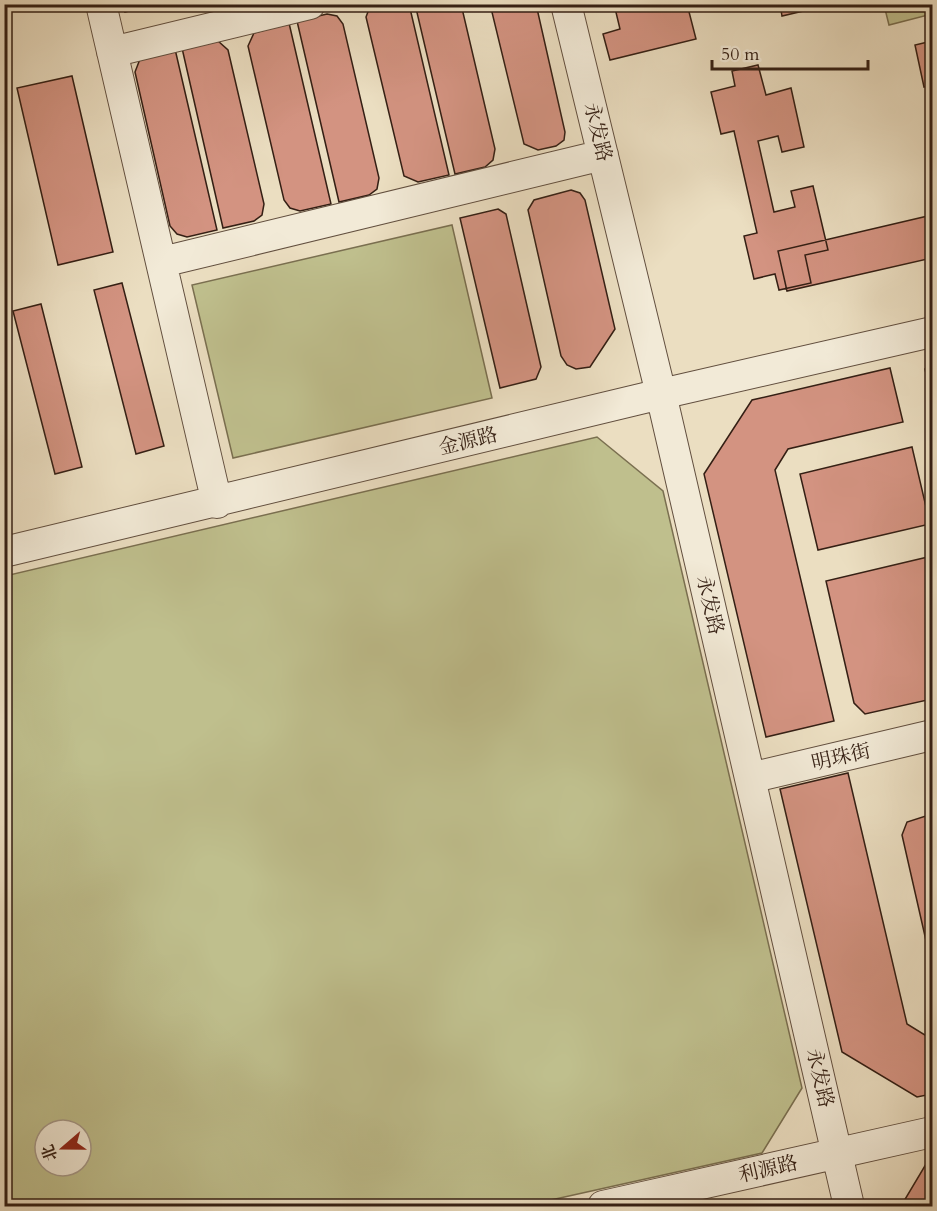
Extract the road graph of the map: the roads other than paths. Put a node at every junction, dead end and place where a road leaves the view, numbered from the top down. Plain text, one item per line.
1 (101, 4) edge
2 (310, 4) edge
3 (566, 4) edge
4 (112, 52) junction
5 (603, 155) junction
6 (162, 262) junction
7 (933, 332) edge
8 (661, 394) junction
9 (217, 503) junction
10 (4, 552) edge
11 (933, 735) edge
12 (750, 778) junction
13 (933, 1132) edge
14 (837, 1154) junction
15 (603, 1206) edge
16 (849, 1206) edge

1 - 4 street
2 - 4 street
3 - 5 street, 永发路
4 - 6 street
5 - 6 street
5 - 8 street, 永发路
6 - 9 street
7 - 8 street, 金源路
8 - 9 street, 金源路
8 - 12 street, 永发路
9 - 10 street, 金源路
11 - 12 street, 明珠街
12 - 14 street, 永发路
13 - 14 street, 利源路
14 - 15 street, 利源路
14 - 16 street, 永发路

